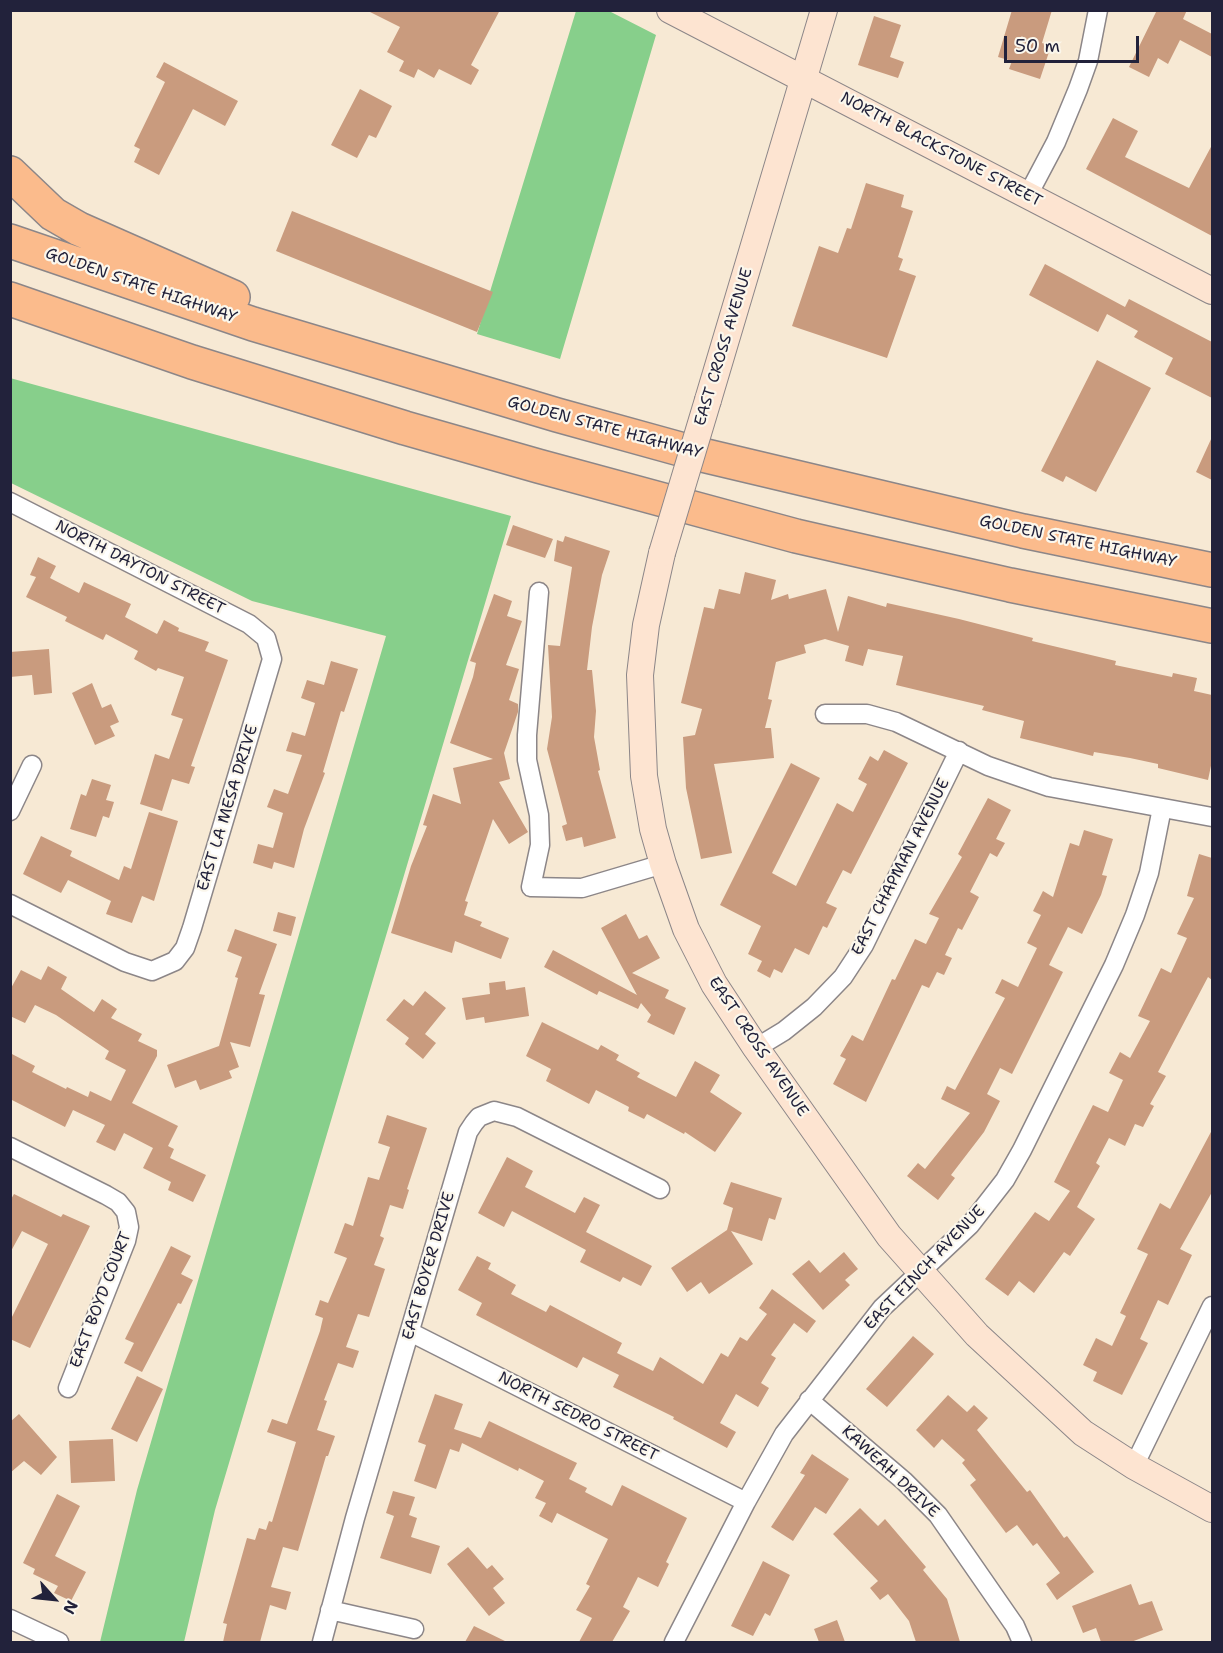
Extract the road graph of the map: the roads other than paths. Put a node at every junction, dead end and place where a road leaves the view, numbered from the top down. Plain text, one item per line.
1 (670, 10) edge
2 (824, 10) edge
3 (1098, 10) edge
4 (804, 79) junction
5 (10, 172) edge
6 (1028, 195) junction
7 (10, 241) edge
8 (1212, 291) edge
9 (10, 299) edge
10 (336, 349) junction
11 (10, 502) edge
12 (1212, 570) edge
13 (539, 592) dead end
14 (1212, 626) edge
15 (266, 638) joint
16 (825, 714) dead end
17 (958, 751) junction
18 (32, 765) dead end
19 (1162, 808) junction
20 (10, 811) edge
21 (1212, 817) edge
22 (663, 864) junction
23 (10, 904) edge
24 (756, 1048) junction
25 (10, 1148) edge
26 (660, 1189) dead end
27 (919, 1271) junction
28 (1212, 1306) edge
29 (410, 1332) junction
30 (68, 1388) dead end
31 (809, 1400) junction
32 (1134, 1466) junction
33 (746, 1502) junction
34 (1212, 1509) edge
35 (330, 1610) junction
36 (10, 1618) edge
37 (414, 1629) dead end
38 (59, 1642) edge
39 (322, 1642) edge
40 (674, 1642) edge
41 (1022, 1642) edge

1 - 4 street, NORTH BLACKSTONE STREET
2 - 4 street, EAST CROSS AVENUE
3 - 6 street
4 - 6 street, NORTH BLACKSTONE STREET
4 - 22 street, EAST CROSS AVENUE, bridge
5 - 10 highway
6 - 8 street, NORTH BLACKSTONE STREET
7 - 10 highway, GOLDEN STATE HIGHWAY
9 - 14 highway
10 - 12 highway, GOLDEN STATE HIGHWAY
11 - 15 street, NORTH DAYTON STREET
13 - 22 street
15 - 23 street, EAST LA MESA DRIVE
16 - 17 street
17 - 19 street
17 - 24 street, EAST CHAPMAN AVENUE
18 - 20 street
19 - 21 street
19 - 27 street, EAST FINCH AVENUE
22 - 24 street, EAST CROSS AVENUE
24 - 27 street, EAST CROSS AVENUE
25 - 30 street, EAST BOYD COURT
26 - 29 street, EAST BOYER DRIVE
27 - 31 street, EAST FINCH AVENUE
27 - 32 street, EAST CROSS AVENUE
28 - 32 street
29 - 33 street, NORTH SEDRO STREET
29 - 35 street, EAST BOYER DRIVE
31 - 33 street, EAST FINCH AVENUE
31 - 41 street, KAWEAH DRIVE
32 - 34 street, EAST CROSS AVENUE
33 - 40 street, EAST FINCH AVENUE
35 - 37 street
35 - 39 street, EAST BOYER DRIVE
36 - 38 street

